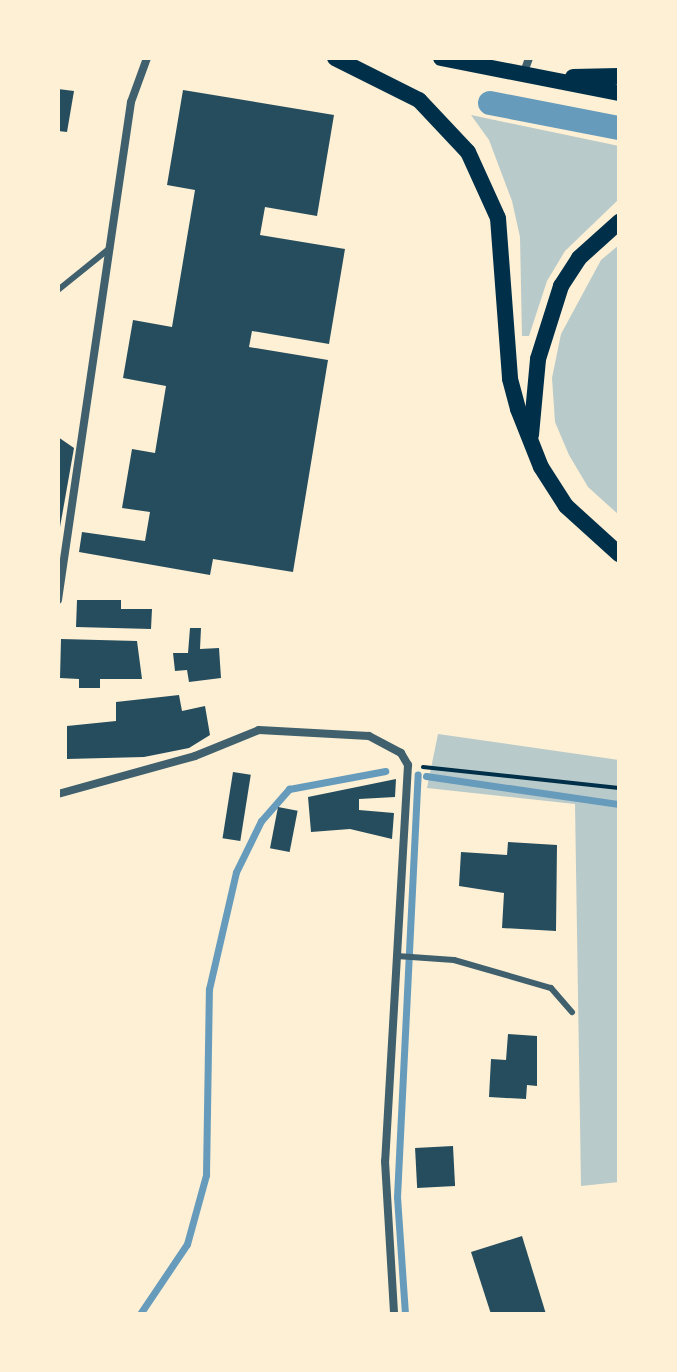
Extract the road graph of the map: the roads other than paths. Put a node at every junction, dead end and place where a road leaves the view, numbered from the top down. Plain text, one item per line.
1 (147, 58) edge
2 (335, 58) edge
3 (441, 58) edge
4 (526, 65) edge
5 (619, 76) edge
6 (546, 77) junction
7 (619, 93) edge
8 (619, 222) edge
9 (113, 246) junction
10 (58, 290) edge
11 (531, 445) junction
12 (619, 554) edge
13 (58, 600) edge
14 (58, 794) edge
15 (397, 956) junction
16 (572, 1012) dead end
17 (394, 1314) edge

1 - 9 street
2 - 11 main road
3 - 4 main road
4 - 6 main road
5 - 6 main road
6 - 7 main road
8 - 11 main road
9 - 10 lane
9 - 13 street
11 - 12 main road
14 - 15 street
15 - 16 lane
15 - 17 street

